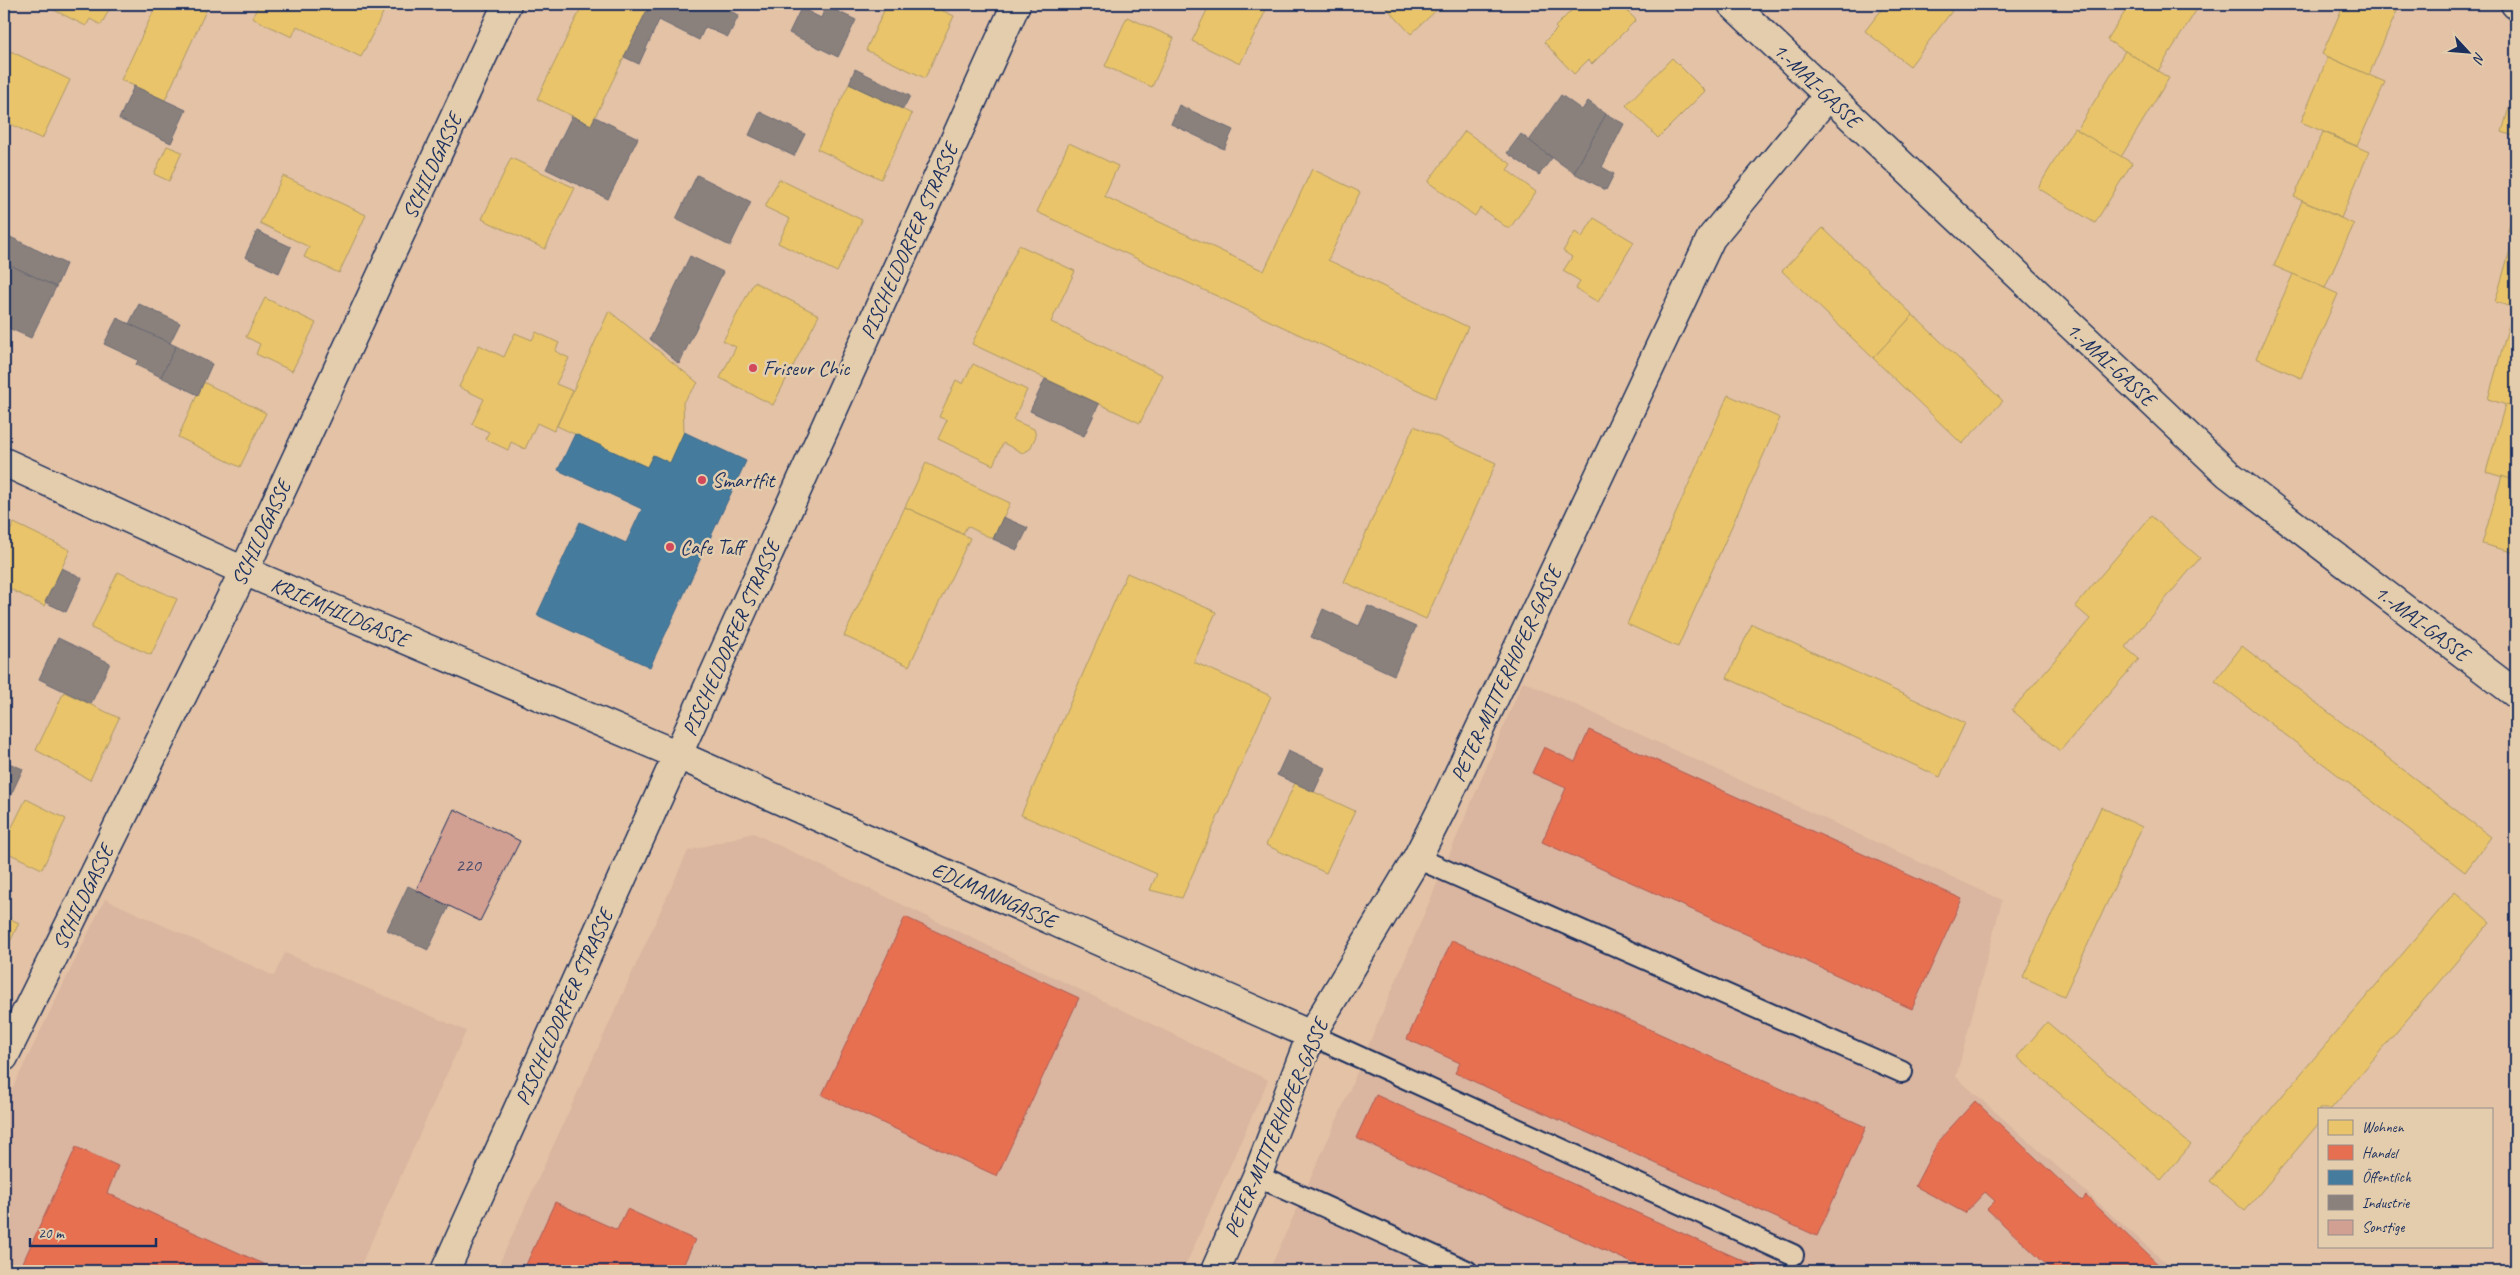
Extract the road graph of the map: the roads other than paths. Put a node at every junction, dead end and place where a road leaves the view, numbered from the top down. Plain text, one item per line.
1 (507, 4) edge
2 (1016, 4) edge
3 (1732, 4) edge
4 (1828, 96) junction
5 (4, 462) edge
6 (244, 571) junction
7 (2516, 694) edge
8 (678, 755) junction
9 (1417, 858) junction
10 (1311, 1035) junction
11 (4, 1057) edge
12 (1902, 1072) dead end
13 (1257, 1176) junction
14 (1793, 1255) dead end
15 (445, 1271) edge
16 (1215, 1271) edge
17 (1467, 1271) edge

1 - 6 street, SCHILDGASSE
2 - 8 street, PISCHELDORFER STRASSE
3 - 4 street, 1.-MAI-GASSE
4 - 7 street, 1.-MAI-GASSE
4 - 9 street, PETER-MITTERHOFER-GASSE
5 - 6 street, KRIEMHILDGASSE
6 - 8 street, KRIEMHILDGASSE
6 - 11 street, SCHILDGASSE
8 - 10 street, EDLMANNGASSE
8 - 15 street, PISCHELDORFER STRASSE
9 - 10 street, PETER-MITTERHOFER-GASSE
9 - 12 lane
10 - 13 street, PETER-MITTERHOFER-GASSE
10 - 14 lane
13 - 16 street, PETER-MITTERHOFER-GASSE
13 - 17 lane

